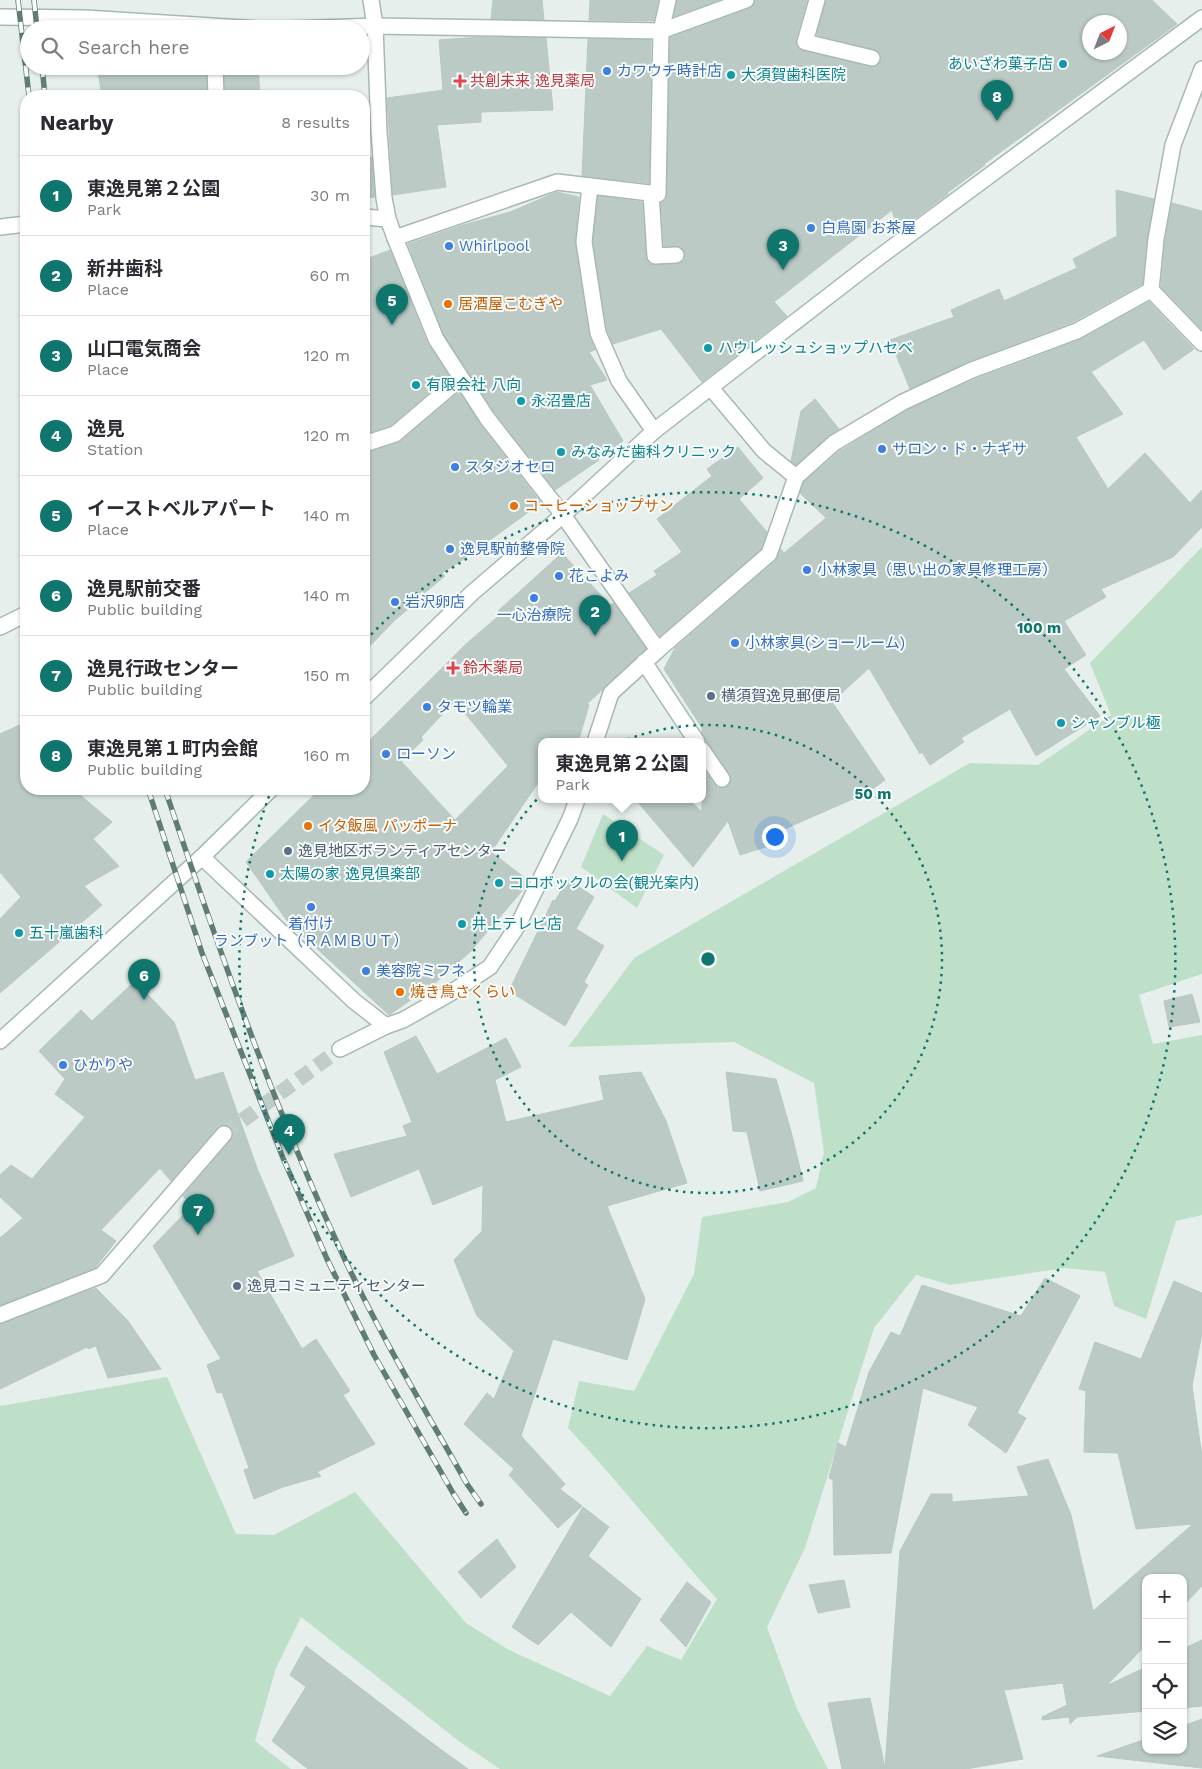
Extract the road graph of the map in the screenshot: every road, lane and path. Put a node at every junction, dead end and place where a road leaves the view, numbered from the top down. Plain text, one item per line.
1 (372, 0) edge
2 (668, 0) edge
3 (746, 0) edge
4 (817, 0) edge
5 (0, 17) edge
6 (1202, 18) edge
7 (113, 20) edge
8 (370, 26) edge
9 (375, 26) junction
10 (661, 31) junction
11 (872, 58) dead end
12 (1202, 69) edge
13 (215, 75) edge
14 (216, 90) edge
15 (590, 186) junction
16 (651, 193) junction
17 (370, 218) edge
18 (388, 219) junction
19 (20, 225) edge
20 (0, 227) edge
21 (395, 238) junction
22 (676, 255) dead end
23 (1151, 290) junction
24 (1202, 343) edge
25 (461, 378) junction
26 (711, 388) junction
27 (654, 431) junction
28 (370, 442) edge
29 (796, 477) junction
30 (562, 515) junction
31 (20, 617) edge
32 (0, 628) edge
33 (658, 650) junction
34 (644, 662) junction
35 (370, 692) edge
36 (596, 738) edge
37 (694, 738) edge
38 (706, 756) edge
39 (722, 779) dead end
40 (265, 795) edge
41 (576, 803) edge
42 (202, 857) junction
43 (386, 1026) junction
44 (0, 1041) edge
45 (340, 1049) tunnel mouth
46 (224, 1134) tunnel mouth
47 (0, 1314) edge

1 - 9 street
2 - 10 street
3 - 10 street
4 - 11 street
5 - 7 street
6 - 26 street
8 - 9 street
9 - 10 street
9 - 18 street
10 - 16 street
12 - 23 street
13 - 14 street
15 - 16 street
15 - 21 street
15 - 27 street
16 - 22 street
17 - 18 street
18 - 21 street
19 - 20 street
21 - 25 street
23 - 24 street
23 - 29 street
25 - 28 street
25 - 30 street
26 - 27 street
26 - 29 street
27 - 30 street
29 - 33 street
30 - 33 street
30 - 35 street
31 - 32 street
33 - 34 street
34 - 36 street
34 - 37 street
38 - 39 street
40 - 42 street
41 - 43 street
42 - 43 street
42 - 44 street
43 - 45 street
46 - 47 street

